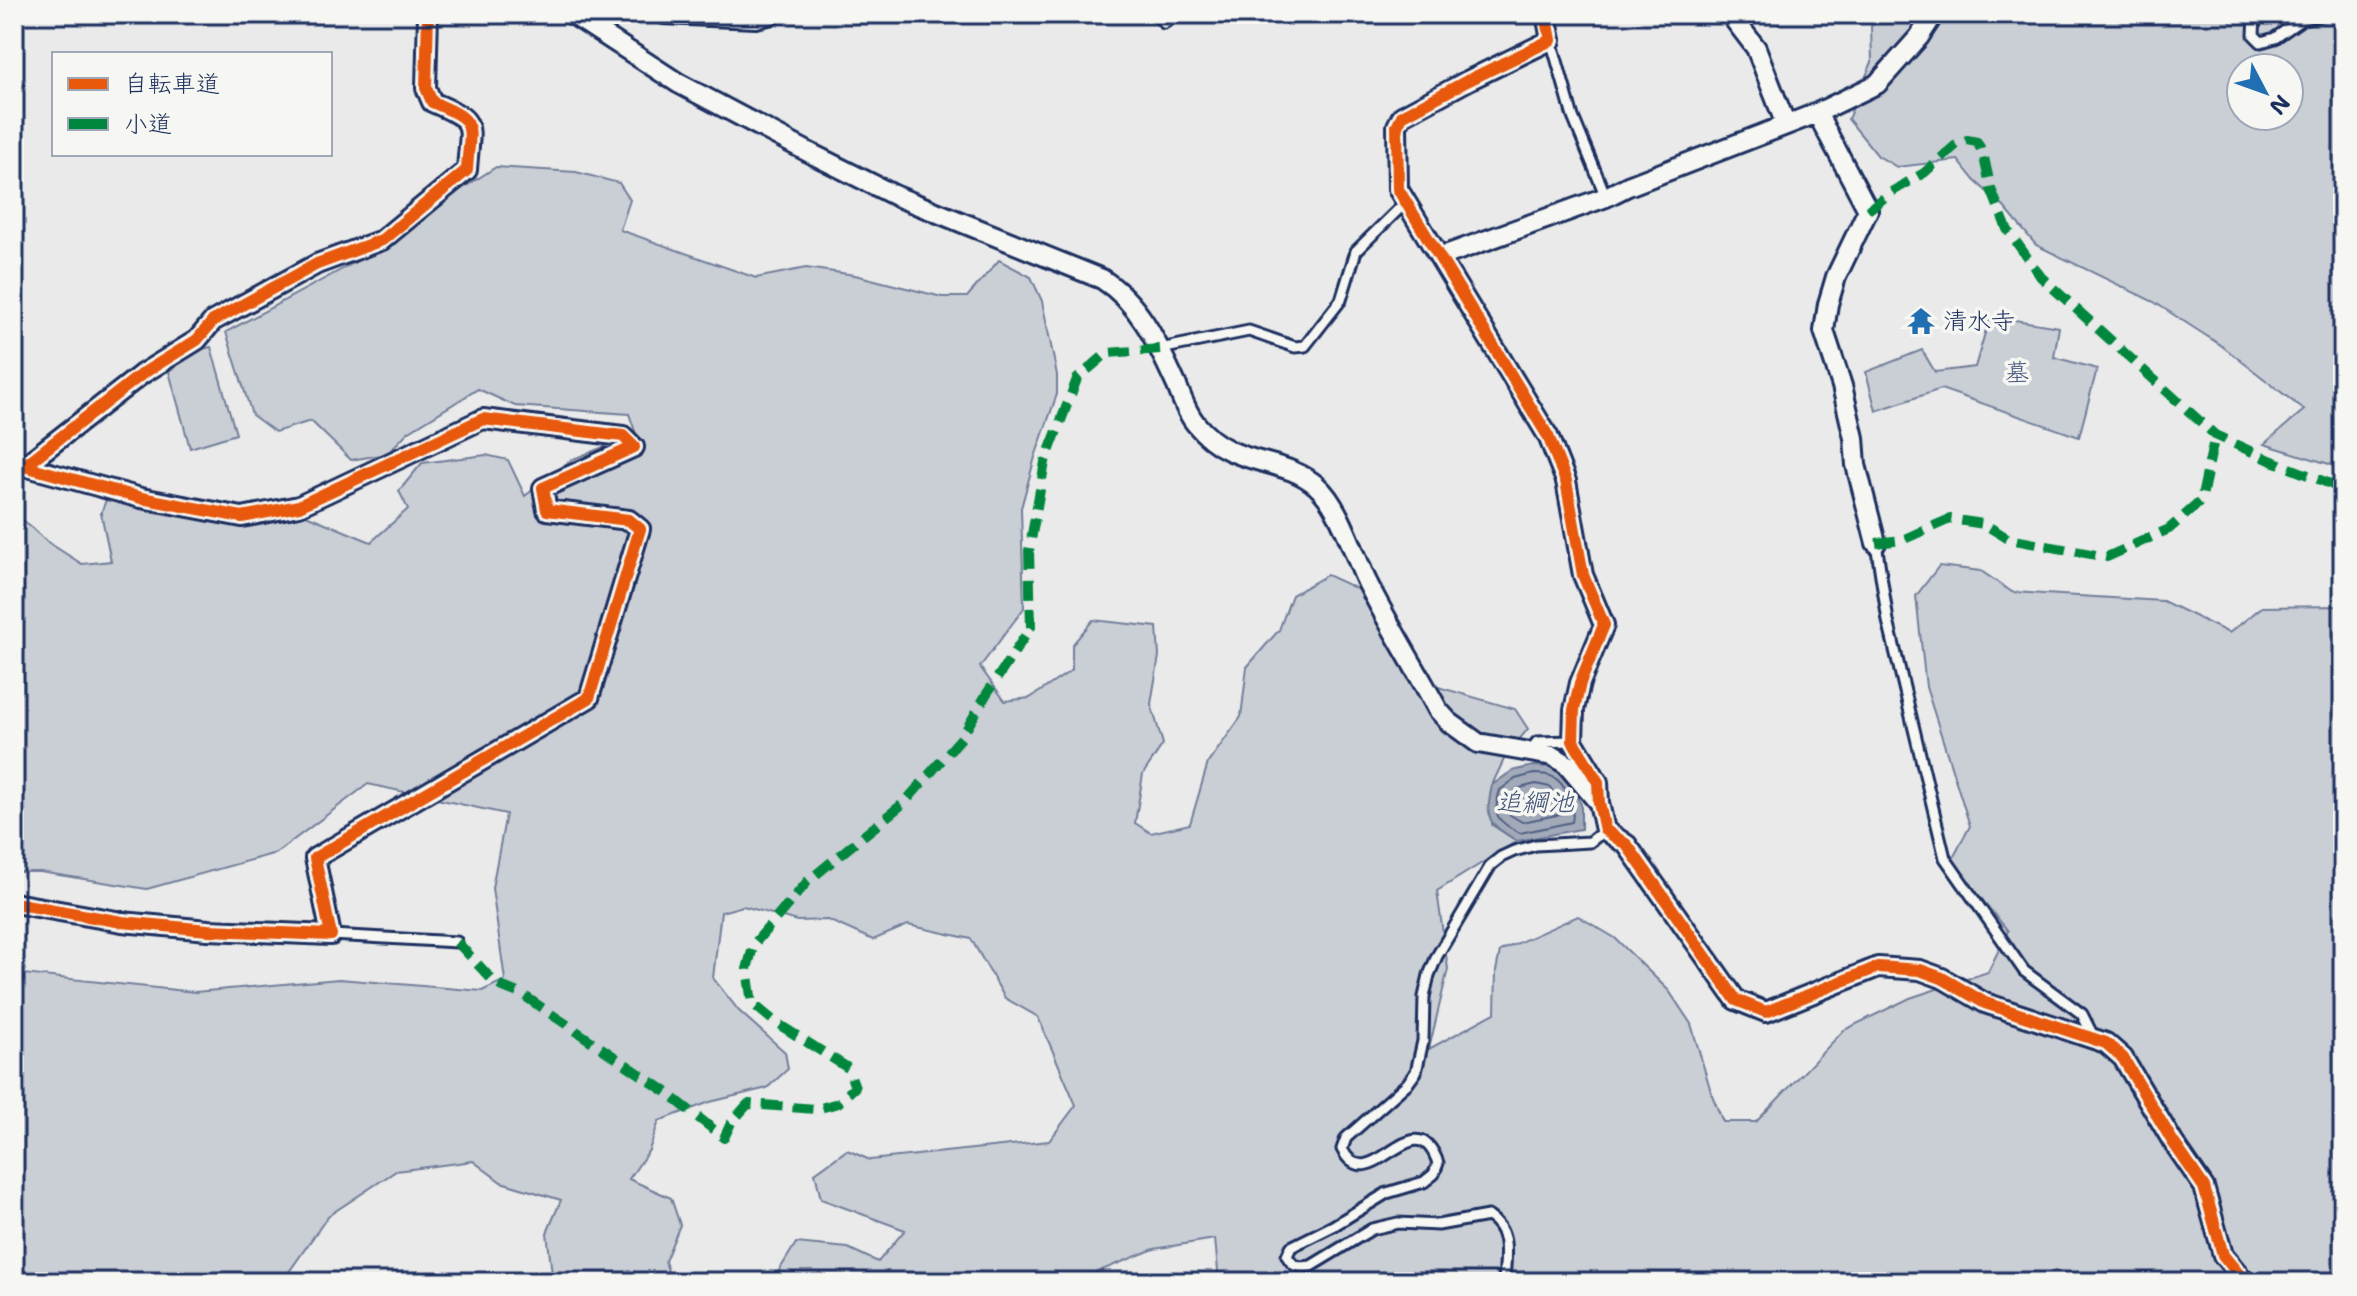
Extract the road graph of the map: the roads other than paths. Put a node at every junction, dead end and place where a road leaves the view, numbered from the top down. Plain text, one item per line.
1 (428, 14) edge
2 (572, 14) edge
3 (664, 14) edge
4 (772, 14) edge
5 (1156, 14) edge
6 (1178, 14) edge
7 (1546, 14) edge
8 (1730, 14) edge
9 (1934, 14) edge
10 (2255, 14) edge
11 (2325, 14) edge
12 (1551, 40) junction
13 (1817, 113) junction
14 (1786, 125) junction
15 (1606, 197) junction
16 (1405, 203) junction
17 (1440, 257) junction
18 (1160, 349) junction
19 (1876, 543) joint
20 (1573, 741) junction
21 (1529, 752) junction
22 (1599, 803) junction
23 (1605, 830) junction
24 (14, 903) edge
25 (331, 935) junction
26 (457, 942) dead end
27 (2095, 1039) junction
28 (1504, 1282) edge
29 (2245, 1282) edge

1 - 25 street
2 - 18 street
3 - 4 street
5 - 6 lane
7 - 12 street
8 - 14 street
9 - 13 street
10 - 11 lane
12 - 15 lane
12 - 16 street
13 - 14 street
13 - 19 street
14 - 15 street
15 - 17 street
16 - 17 street
16 - 18 lane
17 - 20 street
18 - 21 street
19 - 27 lane
20 - 21 lane
20 - 22 street
21 - 22 street
22 - 23 street
23 - 27 street
23 - 28 lane
24 - 25 street
25 - 26 lane
27 - 29 street

